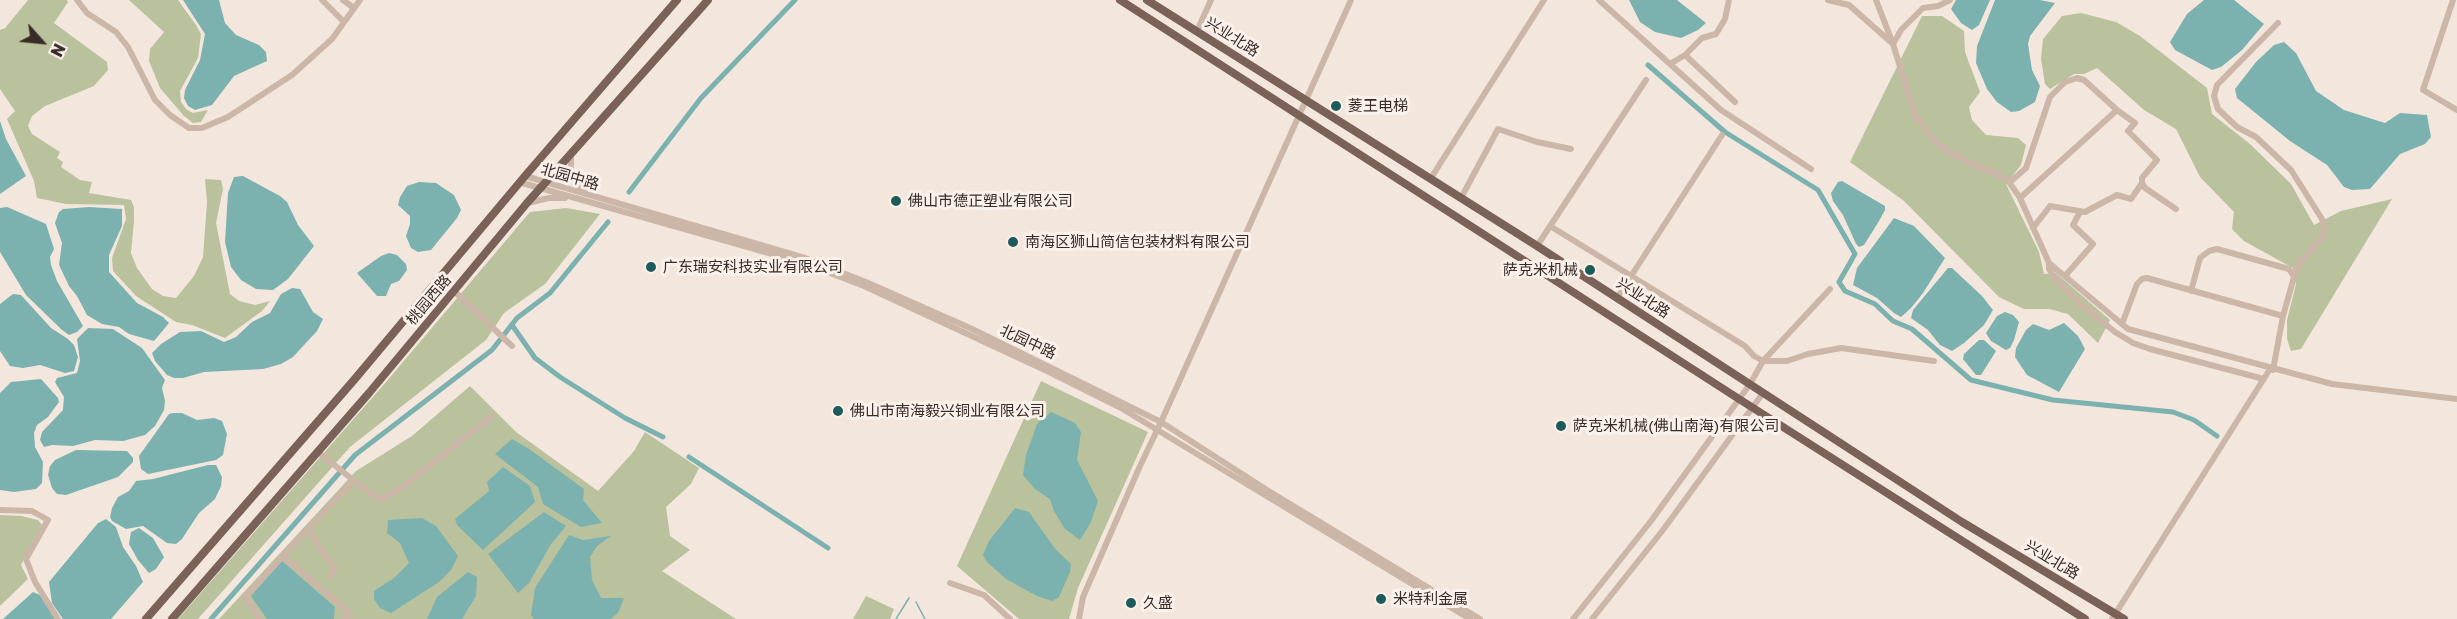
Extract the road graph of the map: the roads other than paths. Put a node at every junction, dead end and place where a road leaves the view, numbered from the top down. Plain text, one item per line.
1 (77, 0) edge
2 (322, 0) edge
3 (343, 0) edge
4 (360, 0) edge
5 (677, 0) edge
6 (708, 0) edge
7 (1120, 0) edge
8 (1147, 0) edge
9 (1211, 0) edge
10 (1351, 0) edge
11 (1544, 0) edge
12 (1729, 0) edge
13 (1828, 0) edge
14 (1876, 0) edge
15 (1950, 0) edge
16 (2453, 0) edge
17 (1602, 1) edge
18 (354, 8) junction
19 (344, 22) junction
20 (2277, 23) dead end
21 (1197, 31) junction
22 (1893, 44) junction
23 (1685, 55) junction
24 (1670, 64) junction
25 (1646, 80) dead end
26 (1307, 100) junction
27 (1735, 102) dead end
28 (2117, 110) junction
29 (2457, 110) edge
30 (1301, 115) junction
31 (1722, 135) dead end
32 (1571, 149) dead end
33 (571, 154) junction
34 (1811, 170) dead end
35 (1431, 178) junction
36 (522, 179) junction
37 (2010, 183) junction
38 (2142, 183) junction
39 (543, 185) junction
40 (586, 194) junction
41 (573, 197) junction
42 (1461, 198) junction
43 (2020, 198) junction
44 (527, 203) junction
45 (2176, 209) dead end
46 (2080, 212) junction
47 (1550, 226) junction
48 (2033, 228) junction
49 (1537, 246) junction
50 (2049, 263) junction
51 (1631, 276) junction
52 (2065, 276) junction
53 (2294, 277) junction
54 (1830, 289) dead end
55 (454, 291) junction
56 (2191, 291) junction
57 (1617, 298) junction
58 (2283, 316) junction
59 (2122, 324) junction
60 (512, 346) dead end
61 (1763, 361) junction
62 (1934, 361) dead end
63 (2271, 369) junction
64 (2264, 379) junction
65 (1750, 384) junction
66 (1763, 393) junction
67 (1739, 399) junction
68 (2457, 399) edge
69 (1752, 407) junction
70 (492, 416) dead end
71 (1161, 422) junction
72 (1158, 429) junction
73 (318, 452) junction
74 (353, 481) junction
75 (0, 510) edge
76 (308, 529) junction
77 (283, 556) junction
78 (330, 577) dead end
79 (950, 582) dead end
80 (2114, 616) edge
81 (58, 619) edge
82 (146, 619) edge
83 (172, 619) edge
84 (260, 619) edge
85 (344, 619) edge
86 (1010, 619) edge
87 (1079, 619) edge
88 (1470, 619) edge
89 (1480, 619) edge
90 (1573, 619) edge
91 (1592, 619) edge
92 (2085, 619) edge
93 (2124, 619) edge

1 - 19 street
2 - 19 street
3 - 18 street
4 - 18 street
5 - 36 main road, 桃园西路
6 - 33 main road, 桃园西路
7 - 30 main road, 兴业北路
8 - 21 main road, 兴业北路
9 - 21 street
10 - 26 street
11 - 35 street
12 - 23 street
13 - 22 street
14 - 22 street
15 - 22 street
16 - 29 street
17 - 24 street
18 - 19 street
20 - 53 street
21 - 26 main road, 兴业北路
22 - 37 street
23 - 24 street
23 - 27 street
24 - 34 street
25 - 47 street
26 - 30 street
26 - 35 main road, 兴业北路
28 - 37 street
28 - 38 street
28 - 43 street
30 - 67 main road, 兴业北路
30 - 71 street
31 - 51 street
32 - 42 street
33 - 39 main road, 桃园西路
33 - 40 street
35 - 42 main road, 兴业北路
36 - 39 street, 北园中路
36 - 82 main road, 桃园西路
37 - 43 street
38 - 45 street
38 - 46 street
39 - 40 street, 北园中路
39 - 41 street, 北园中路
39 - 44 main road, 桃园西路
40 - 71 street, 北园中路
41 - 44 street
41 - 72 street, 北园中路
42 - 49 main road, 兴业北路
43 - 48 street
44 - 55 main road, 桃园西路
46 - 48 street
46 - 52 street
47 - 49 street
47 - 51 street
48 - 50 street
49 - 57 main road, 兴业北路
50 - 52 street
50 - 64 street
51 - 57 street
51 - 61 street
52 - 59 street
53 - 56 street
53 - 58 street
54 - 61 street
55 - 60 street
55 - 73 main road, 桃园西路
56 - 58 street
56 - 59 street
57 - 65 main road, 兴业北路
58 - 63 street
59 - 63 street
61 - 62 street
61 - 65 street
63 - 64 street
63 - 68 street
64 - 80 street
65 - 66 main road, 兴业北路
65 - 67 street
66 - 69 street
66 - 80 main road, 兴业北路
67 - 69 main road, 兴业北路
67 - 90 street
69 - 91 street
69 - 92 main road, 兴业北路
70 - 74 street
71 - 72 street
71 - 89 street, 北园中路
72 - 87 street
72 - 88 street, 北园中路
73 - 74 street
73 - 83 main road, 桃园西路
74 - 76 street
75 - 81 street
76 - 77 street
76 - 78 street
77 - 84 street
77 - 85 street
79 - 86 street
80 - 93 main road, 兴业北路

